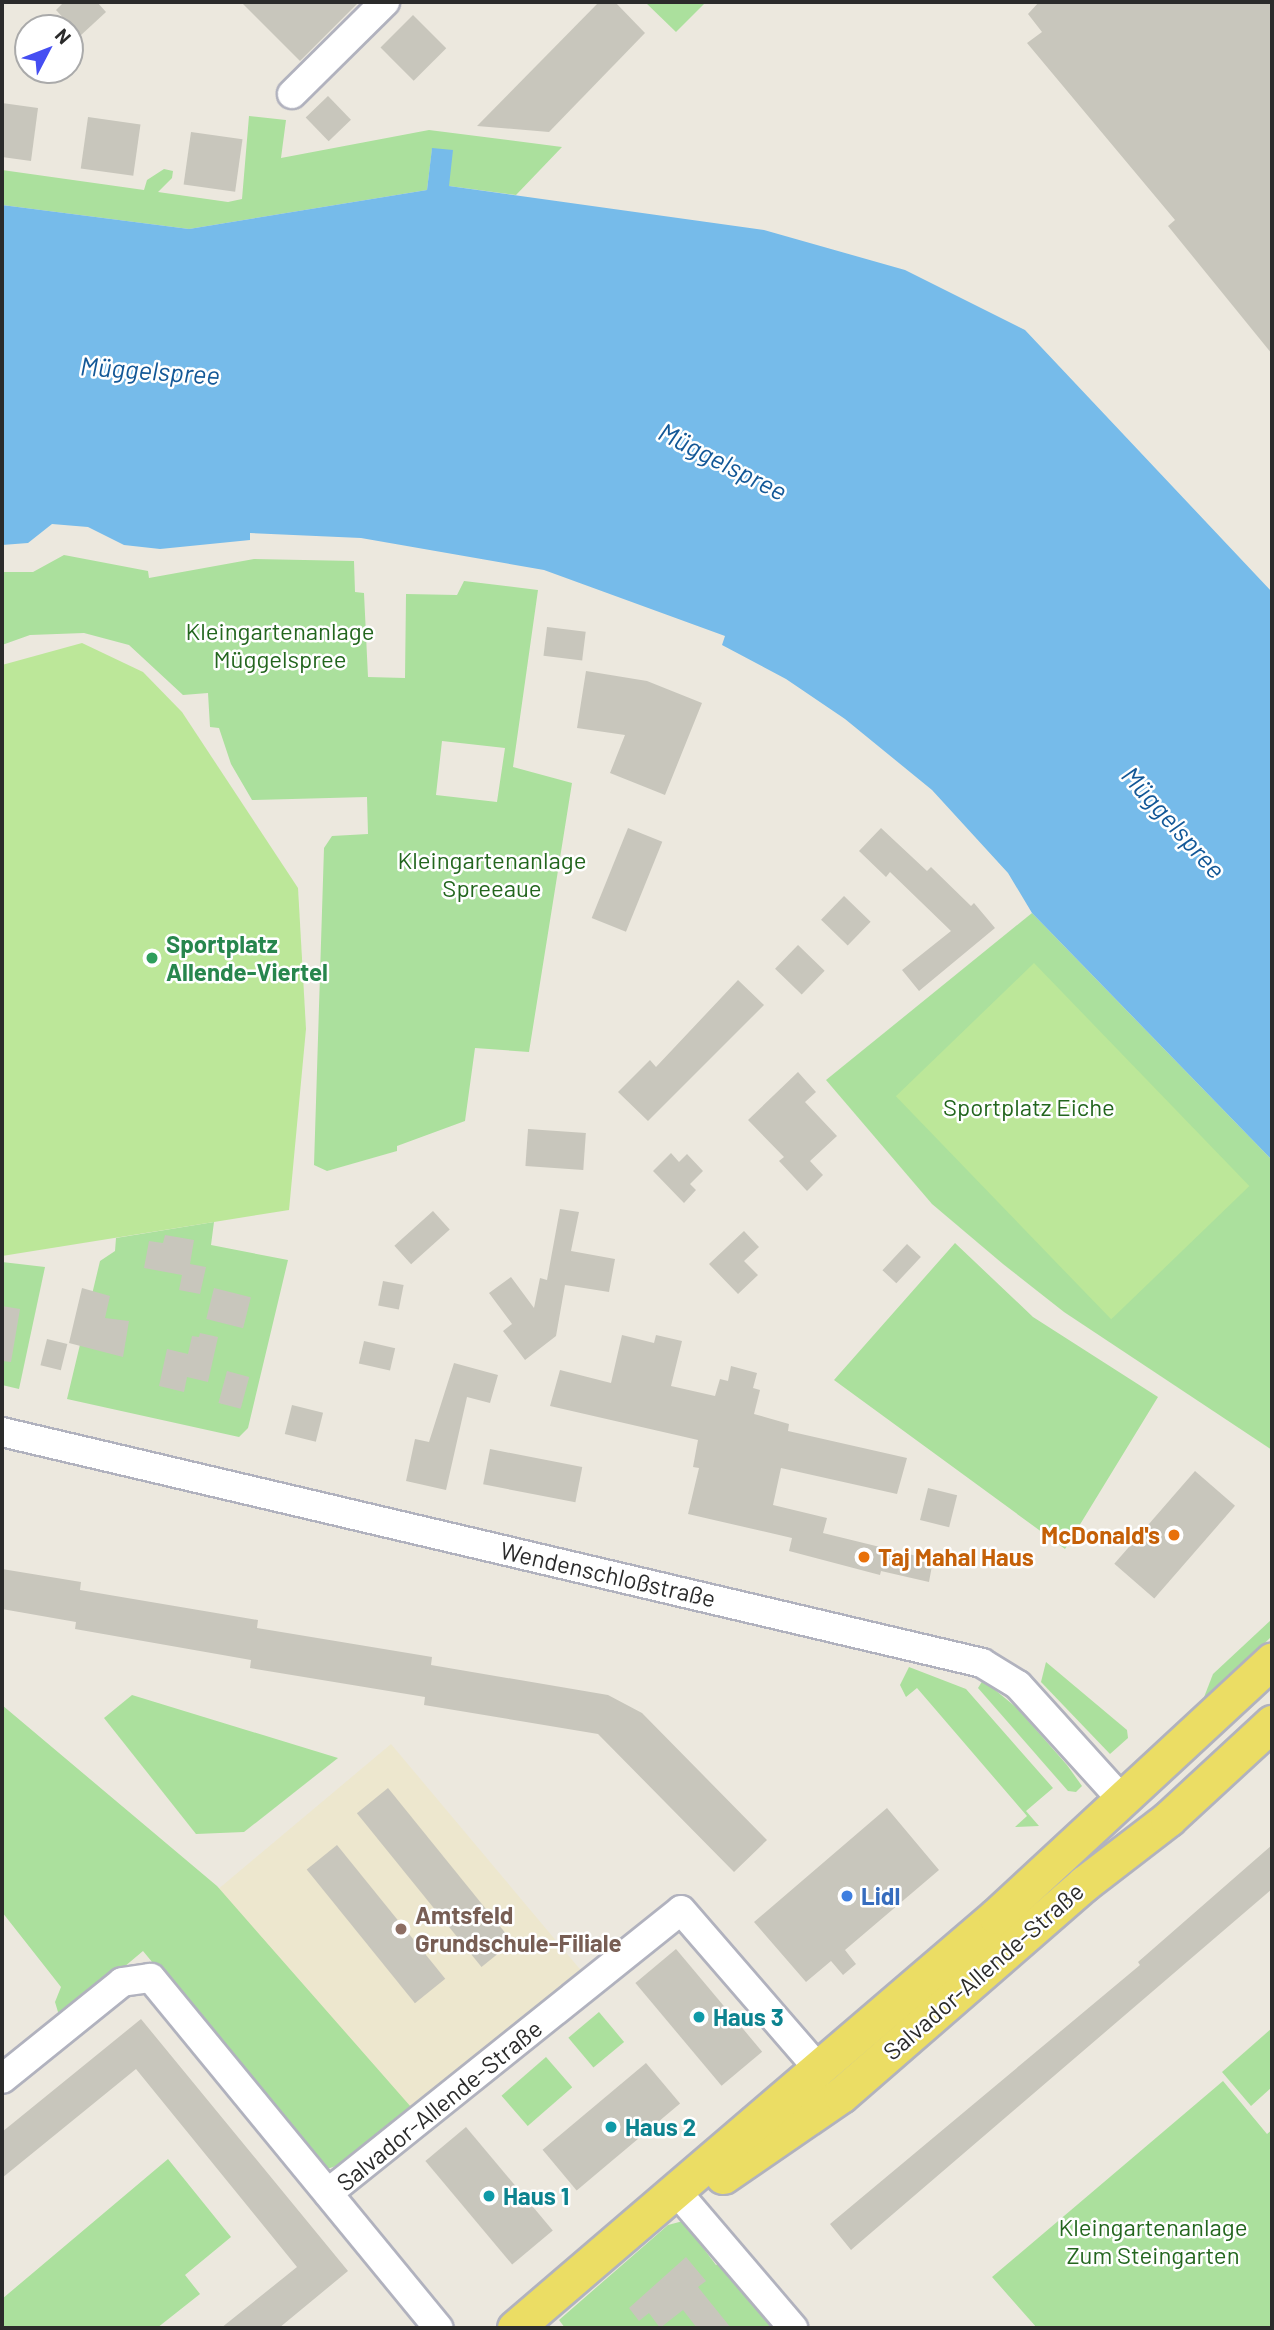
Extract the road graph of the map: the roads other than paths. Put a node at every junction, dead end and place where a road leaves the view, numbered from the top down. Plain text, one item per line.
1 (385, 2) edge
2 (292, 94) dead end
3 (2, 1432) edge
4 (1272, 1660) edge
5 (1272, 1723) edge
6 (1123, 1801) junction
7 (1150, 1830) junction
8 (818, 2068) junction
9 (2, 2079) edge
10 (677, 2192) junction
11 (328, 2193) junction
12 (438, 2328) edge
13 (515, 2328) edge
14 (793, 2328) edge

1 - 2 street
3 - 6 street, Wendenschloßstraße
4 - 6 main road, Salvador-Allende-Straße
5 - 7 main road, Salvador-Allende-Straße
6 - 7 main road, Wendenschloßstraße
6 - 8 main road, Salvador-Allende-Straße
7 - 10 main road, Salvador-Allende-Straße
8 - 10 main road, Salvador-Allende-Straße
8 - 11 street, Salvador-Allende-Straße
9 - 11 street, Salvador-Allende-Straße
10 - 13 main road, Salvador-Allende-Straße
10 - 14 street
11 - 12 street, Salvador-Allende-Straße

